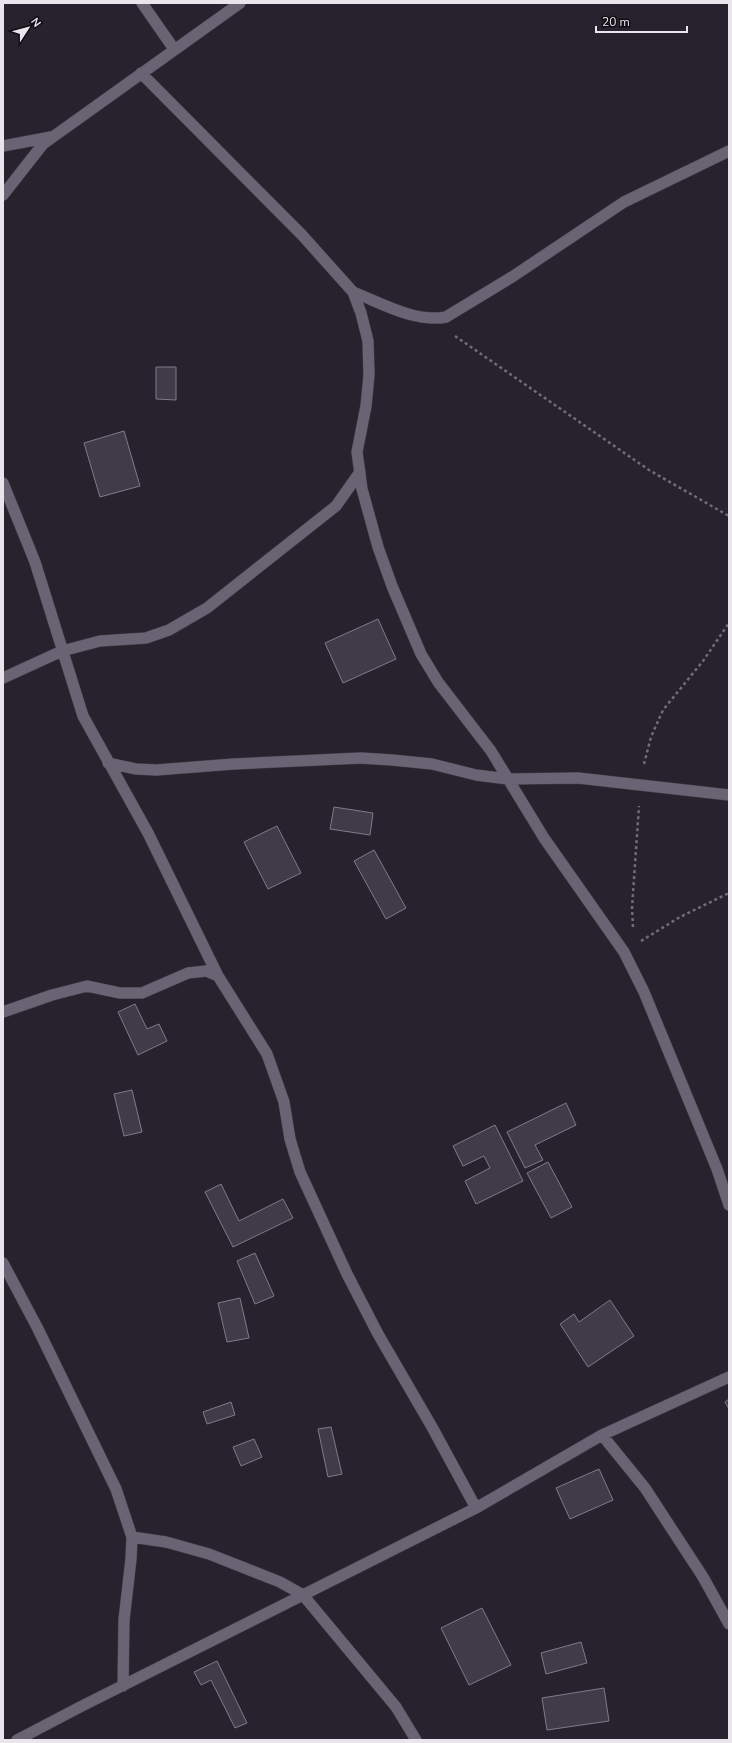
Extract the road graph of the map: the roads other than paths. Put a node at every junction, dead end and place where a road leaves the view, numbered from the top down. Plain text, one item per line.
1 (142, 3) edge
2 (240, 3) edge
3 (228, 7) edge
4 (174, 49) junction
5 (141, 73) junction
6 (54, 137) junction
7 (3, 146) edge
8 (729, 151) edge
9 (3, 195) edge
10 (353, 292) junction
11 (360, 472) junction
12 (3, 483) edge
13 (62, 651) junction
14 (3, 678) edge
15 (108, 763) junction
16 (508, 779) junction
17 (729, 795) edge
18 (218, 976) junction
19 (3, 1012) edge
20 (729, 1205) edge
21 (3, 1263) edge
22 (729, 1377) edge
23 (602, 1435) junction
24 (476, 1508) junction
25 (132, 1537) junction
26 (303, 1595) junction
27 (729, 1624) edge
28 (122, 1686) junction
29 (17, 1740) edge
30 (416, 1740) edge

1 - 4 street
2 - 3 street
3 - 4 street
4 - 5 street
5 - 6 street
5 - 10 street
6 - 7 street
6 - 9 street
8 - 10 street
10 - 11 street
11 - 13 street
11 - 16 street
12 - 13 street
13 - 14 street
13 - 15 street
15 - 16 street
15 - 18 street
16 - 17 street
16 - 20 street
18 - 19 street
18 - 24 street
21 - 25 street
22 - 23 street
23 - 24 street
23 - 27 street
24 - 26 street
25 - 26 street
25 - 28 street
26 - 28 street
26 - 30 street
28 - 29 street

